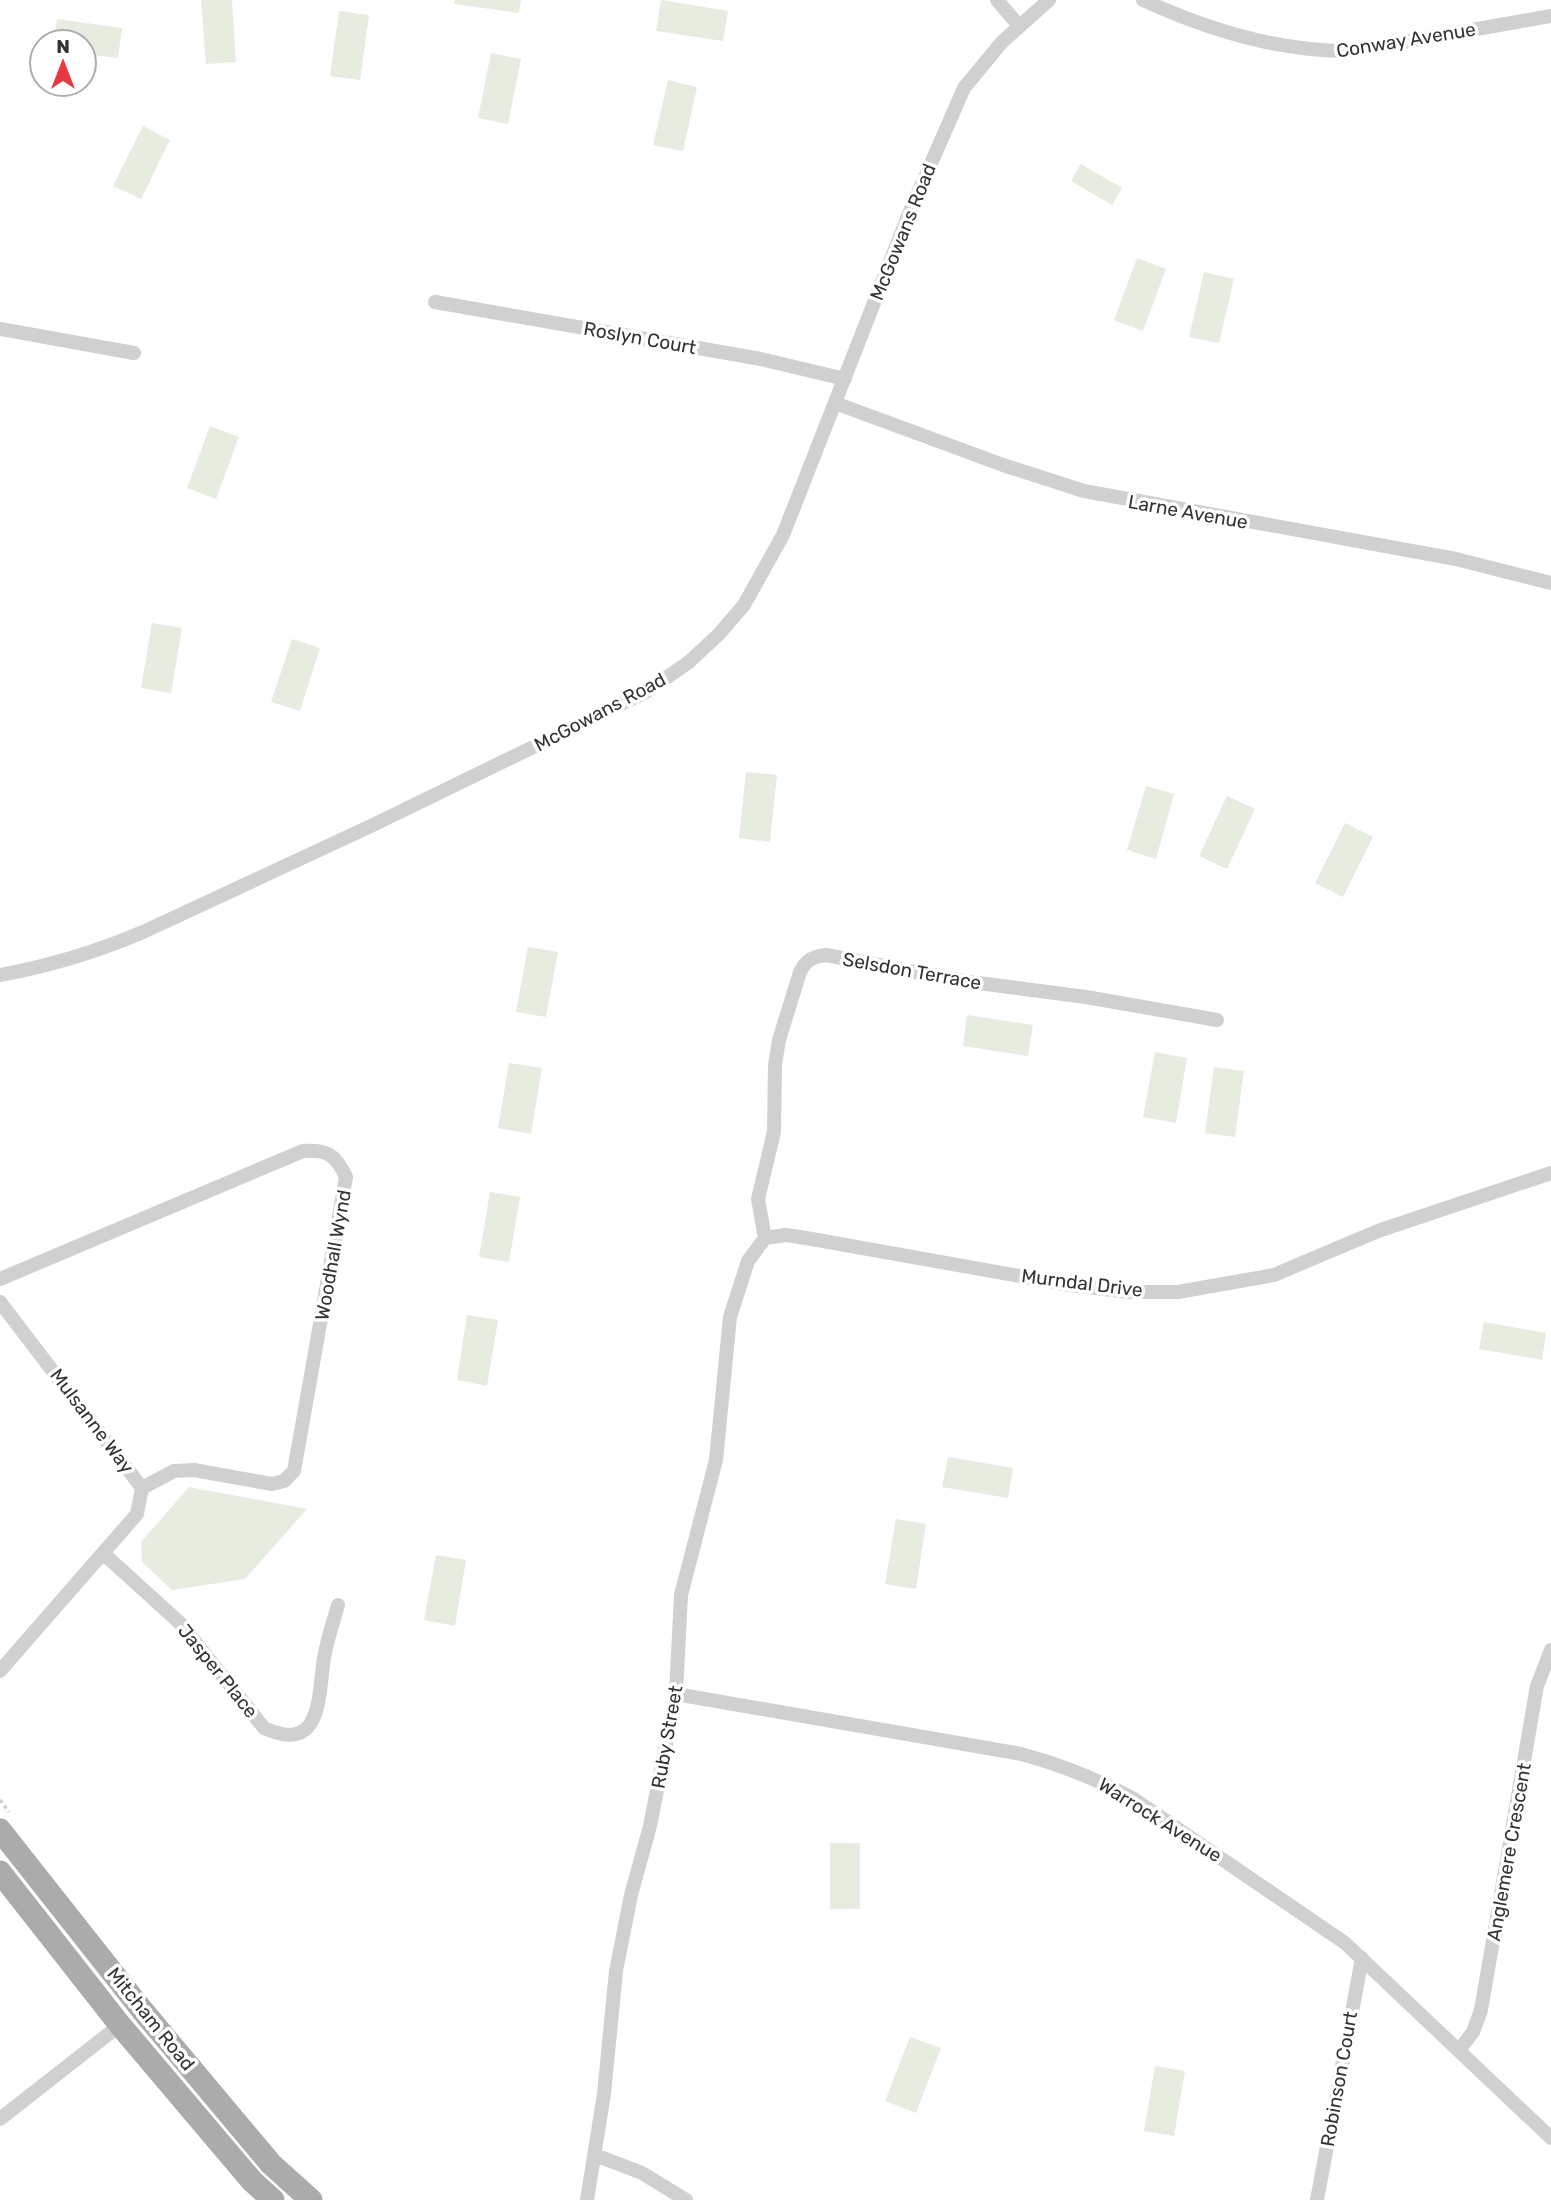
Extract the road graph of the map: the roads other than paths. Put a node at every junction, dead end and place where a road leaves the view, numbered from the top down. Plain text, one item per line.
1 (997, 0) edge
2 (1049, 0) edge
3 (1143, 0) edge
4 (1551, 16) edge
5 (1018, 26) junction
6 (435, 302) dead end
7 (0, 329) edge
8 (134, 353) dead end
9 (845, 379) junction
10 (835, 402) junction
11 (1551, 583) edge
12 (0, 975) edge
13 (1217, 1020) dead end
14 (1551, 1174) edge
15 (765, 1238) junction
16 (0, 1279) edge
17 (0, 1302) edge
18 (142, 1488) junction
19 (104, 1554) junction
20 (338, 1605) dead end
21 (1551, 1650) edge
22 (0, 1671) edge
23 (676, 1694) junction
24 (0, 1830) edge
25 (0, 1872) edge
26 (1362, 1958) junction
27 (142, 2010) junction
28 (120, 2025) junction
29 (1459, 2050) junction
30 (0, 2119) edge
31 (1551, 2138) edge
32 (595, 2155) junction
33 (271, 2164) junction
34 (253, 2181) junction
35 (273, 2200) edge
36 (311, 2200) edge
37 (587, 2200) edge
38 (687, 2200) edge
39 (1317, 2200) edge

1 - 5 street
2 - 5 street, McGowans Road
3 - 4 street, Conway Avenue
5 - 9 street, McGowans Road
6 - 9 street, Roslyn Court
7 - 8 street
9 - 10 street, McGowans Road
10 - 11 street, Larne Avenue
10 - 12 street, McGowans Road
13 - 15 street, Selsdon Terrace
14 - 15 street, Murndal Drive
15 - 23 street, Ruby Street
16 - 18 street, Woodhall Wynd
17 - 18 street, Mulsanne Way
18 - 19 street, Mulsanne Way
19 - 20 street, Jasper Place
19 - 22 street, Mulsanne Way
21 - 29 street, Anglemere Crescent
23 - 26 street, Warrock Avenue
23 - 32 street, Ruby Street
24 - 27 main road, Mitcham Road
25 - 28 main road, Mitcham Road
26 - 29 street, Warrock Avenue
26 - 39 street, Robinson Court
27 - 28 main road
27 - 33 main road, Mitcham Road
28 - 30 street
28 - 34 main road, Mitcham Road
29 - 31 street, Warrock Avenue
32 - 37 street, Ruby Street
32 - 38 street
33 - 34 main road
33 - 36 main road, Mitcham Road
34 - 35 main road, Mitcham Road

